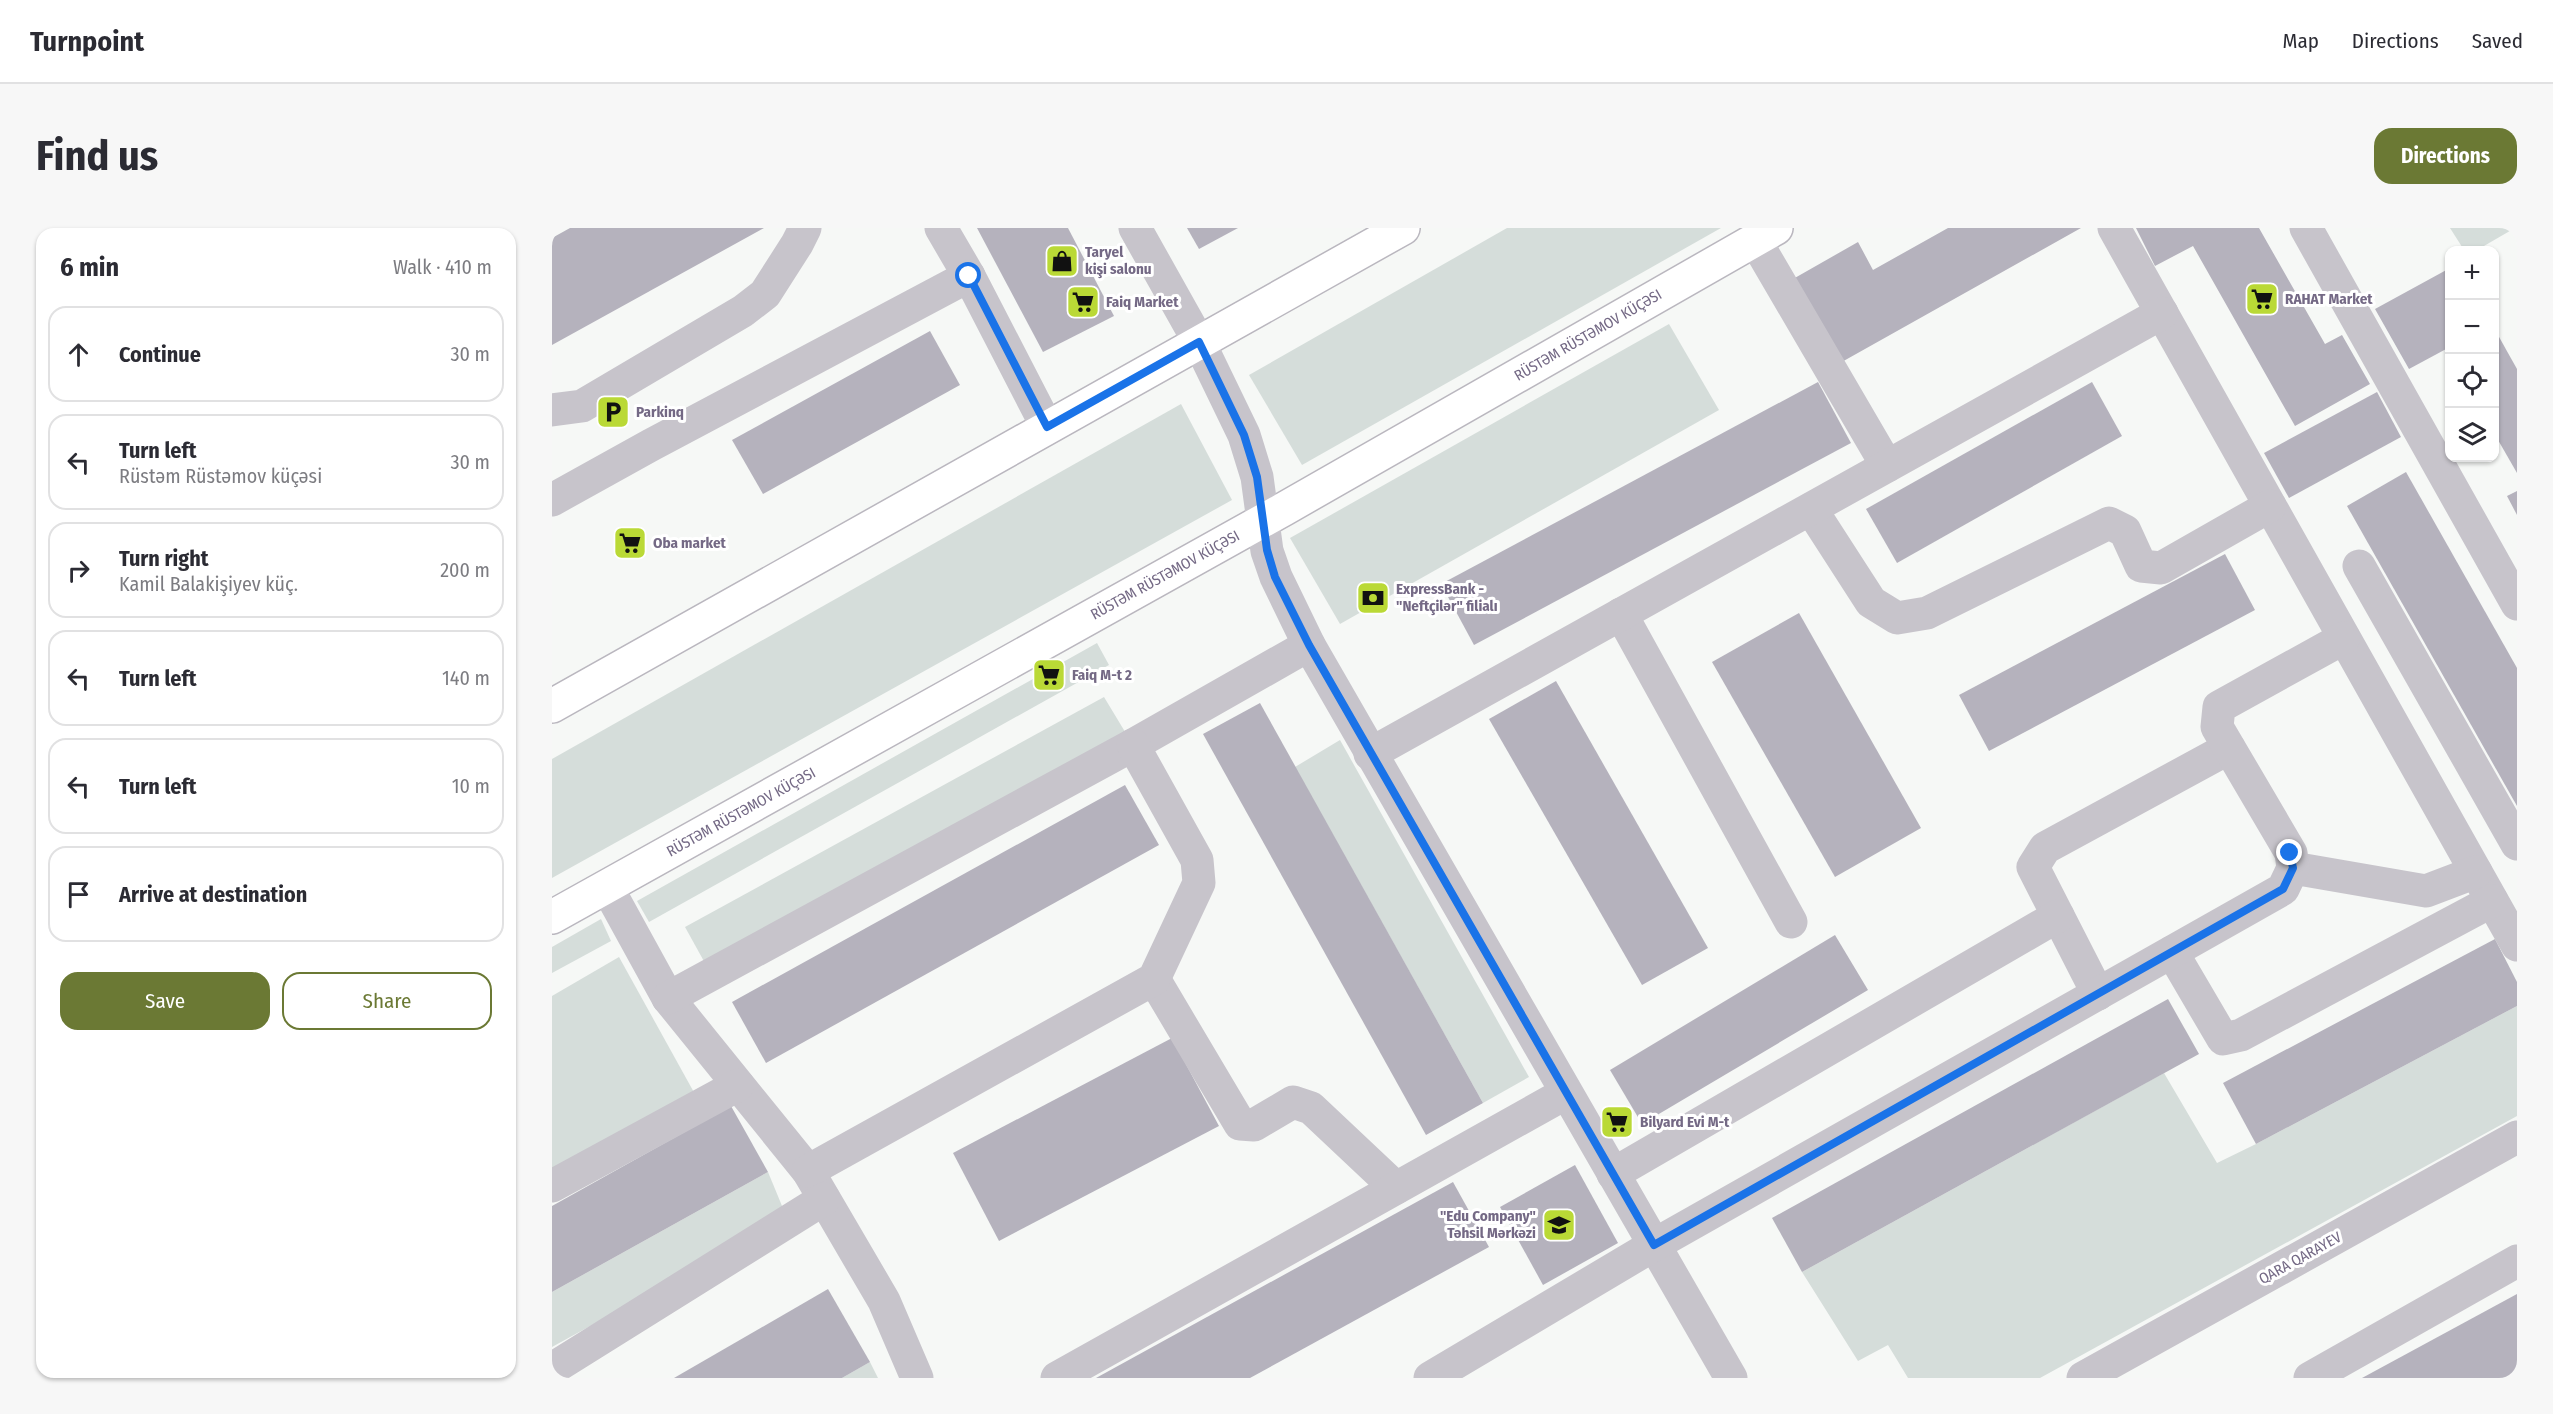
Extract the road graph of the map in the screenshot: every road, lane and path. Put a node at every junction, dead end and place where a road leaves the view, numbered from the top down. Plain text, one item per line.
1 (805, 228) edge
2 (941, 228) edge
3 (1135, 228) edge
4 (1402, 228) edge
5 (2114, 228) edge
6 (2306, 228) edge
7 (1765, 234) edge
8 (969, 276) junction
9 (2162, 313) junction
10 (1199, 342) junction
11 (552, 410) edge
12 (1047, 427) junction
13 (1887, 466) junction
14 (552, 500) edge
15 (2270, 506) junction
16 (1811, 508) junction
17 (1262, 519) junction
18 (2359, 566) dead end
19 (2517, 604) edge
20 (1621, 614) junction
21 (2344, 638) junction
22 (1309, 645) junction
23 (552, 706) edge
24 (1133, 745) junction
25 (2229, 748) junction
26 (1370, 754) junction
27 (2517, 844) edge
28 (2293, 868) junction
29 (2476, 872) junction
30 (607, 887) junction
31 (2492, 901) junction
32 (2058, 916) junction
33 (552, 917) edge
34 (1791, 921) dead end
35 (2517, 945) edge
36 (2172, 952) junction
37 (1154, 979) junction
38 (2098, 994) junction
39 (668, 998) junction
40 (738, 1085) junction
41 (1566, 1093) junction
42 (2517, 1137) edge
43 (808, 1171) junction
44 (1613, 1174) junction
45 (552, 1186) edge
46 (1396, 1188) junction
47 (824, 1199) junction
48 (1654, 1245) junction
49 (2517, 1261) edge
50 (552, 1369) edge
51 (917, 1378) edge
52 (1057, 1378) edge
53 (1430, 1378) edge
54 (1731, 1378) edge
55 (2083, 1378) edge
56 (2310, 1378) edge

1 - 11 street
2 - 8 street
3 - 10 street
4 - 10 main road
5 - 9 street
6 - 19 street
7 - 13 street
7 - 17 main road, RÜSTƏM RÜSTƏMOV KÜÇƏSI
8 - 12 street
8 - 14 street
9 - 13 street
9 - 15 street
10 - 12 main road
10 - 17 street
12 - 23 main road
13 - 16 street
15 - 16 street
15 - 21 street
16 - 20 street
17 - 22 street
17 - 30 main road, RÜSTƏM RÜSTƏMOV KÜÇƏSI
18 - 27 street
20 - 26 street
20 - 34 street
21 - 25 street
21 - 29 street
22 - 24 street
22 - 26 street
24 - 37 street
24 - 39 street
25 - 28 street
25 - 32 street
26 - 41 street
28 - 29 street
28 - 36 street
29 - 31 street
30 - 33 main road, RÜSTƏM RÜSTƏMOV KÜÇƏSI
30 - 39 street
31 - 35 street
31 - 36 street
32 - 38 street
32 - 44 street
36 - 38 street
37 - 43 street
37 - 46 street
38 - 48 street
39 - 40 street
40 - 43 street
40 - 45 street
41 - 44 street
41 - 46 street
42 - 55 street, QARA QARAYEV
43 - 47 street
44 - 48 street
46 - 52 street
47 - 50 street
47 - 51 street
48 - 53 street
48 - 54 street
49 - 56 street

